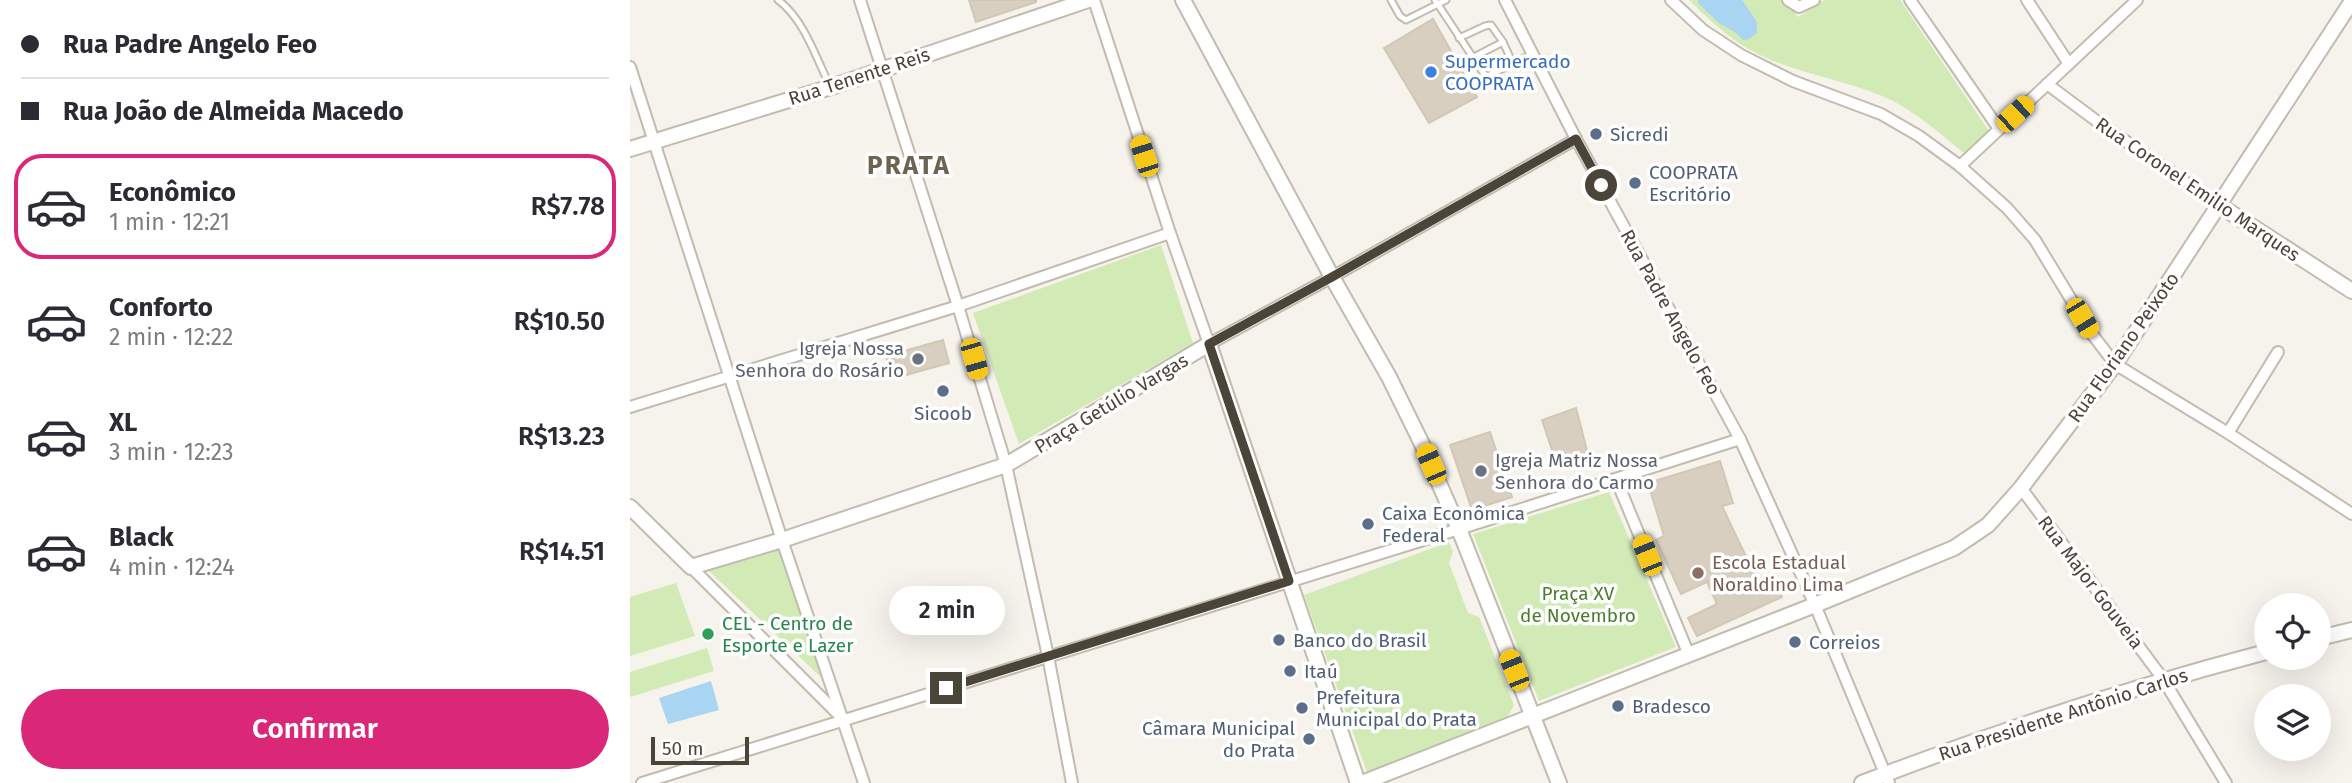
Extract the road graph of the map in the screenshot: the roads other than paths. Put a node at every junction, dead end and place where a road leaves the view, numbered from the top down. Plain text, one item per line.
1 (778, 0) edge
2 (860, 0) edge
3 (1088, 0) edge
4 (1094, 0) edge
5 (1183, 0) edge
6 (1391, 0) edge
7 (1446, 0) edge
8 (1505, 0) edge
9 (1671, 0) edge
10 (1788, 0) edge
11 (1910, 0) edge
12 (2027, 0) edge
13 (2137, 0) edge
14 (2352, 1) edge
15 (1437, 2) edge
16 (1811, 2) edge
17 (1459, 38) junction
18 (1503, 42) junction
19 (1532, 54) junction
20 (1472, 58) junction
21 (1513, 64) junction
22 (2069, 64) junction
23 (630, 66) edge
24 (882, 69) junction
25 (2048, 84) junction
26 (831, 87) junction
27 (1999, 130) junction
28 (1576, 139) junction
29 (655, 141) junction
30 (630, 149) edge
31 (1960, 166) junction
32 (2219, 205) junction
33 (1170, 233) junction
34 (1332, 277) junction
35 (2352, 291) edge
36 (958, 306) junction
37 (1209, 344) junction
38 (2278, 352) dead end
39 (2115, 365) junction
40 (730, 376) junction
41 (630, 407) edge
42 (2228, 433) junction
43 (1740, 439) junction
44 (1006, 465) junction
45 (1616, 480) junction
46 (2021, 488) junction
47 (630, 507) edge
48 (2352, 514) edge
49 (1459, 529) junction
50 (782, 540) junction
51 (691, 567) junction
52 (1289, 581) junction
53 (1815, 605) junction
54 (2352, 630) edge
55 (2331, 635) edge
56 (1689, 655) junction
57 (2254, 655) edge
58 (1048, 656) junction
59 (2164, 679) junction
60 (1533, 716) junction
61 (844, 720) junction
62 (1887, 778) edge
63 (642, 783) edge
64 (864, 783) edge
65 (1072, 783) edge
66 (1360, 783) edge
67 (1559, 783) edge
68 (1862, 783) edge
69 (2226, 783) edge

1 - 26 lane
2 - 24 street
3 - 24 street, Rua Tenente Reis
4 - 33 street, Praça Getúlio Vargas
5 - 34 street
6 - 15 lane
7 - 15 lane
8 - 19 street, Rua Padre Angelo Feo
9 - 31 street
10 - 16 street
11 - 27 street
12 - 22 street
13 - 22 street
14 - 32 street, Rua Floriano Peixoto
15 - 17 lane
17 - 18 lane
17 - 20 lane
18 - 20 lane
18 - 21 lane
19 - 21 lane
19 - 28 street, Rua Padre Angelo Feo
20 - 21 lane
22 - 25 street
23 - 29 street
24 - 26 street, Rua Tenente Reis
24 - 36 street
25 - 27 street
25 - 32 street, Rua Coronel Emilio Marques
26 - 29 street, Rua Tenente Reis
27 - 31 street
28 - 34 street
28 - 43 street, Rua Padre Angelo Feo
29 - 30 street, Rua Tenente Reis
29 - 40 street
31 - 39 street
32 - 35 street, Rua Coronel Emilio Marques
32 - 39 street, Rua Floriano Peixoto
33 - 36 street
33 - 37 street, Praça Getúlio Vargas
34 - 37 street
34 - 49 street
36 - 40 street
36 - 44 street
37 - 44 street, Praça Getúlio Vargas
37 - 52 street
38 - 42 street
39 - 42 street
39 - 46 street, Rua Floriano Peixoto
40 - 41 street
40 - 50 street
42 - 48 street
43 - 45 street
43 - 53 street
44 - 50 street, Praça Getúlio Vargas
44 - 58 street
45 - 49 street
45 - 56 street
46 - 53 street, Rua Floriano Peixoto
46 - 59 street, Rua Major Gouveia
47 - 51 street
49 - 52 street
49 - 60 street
50 - 51 street, Praça Getúlio Vargas
50 - 61 street
51 - 61 street
52 - 58 street
52 - 66 street
53 - 56 street
53 - 62 street
54 - 55 street
56 - 60 street
57 - 59 street, Rua Presidente Antônio Carlos
58 - 61 street
58 - 65 street
59 - 62 street, Rua Presidente Antônio Carlos
59 - 69 street, Rua Major Gouveia
60 - 66 street
60 - 67 street
61 - 63 street
61 - 64 street
62 - 68 street, Rua Presidente Antônio Carlos

